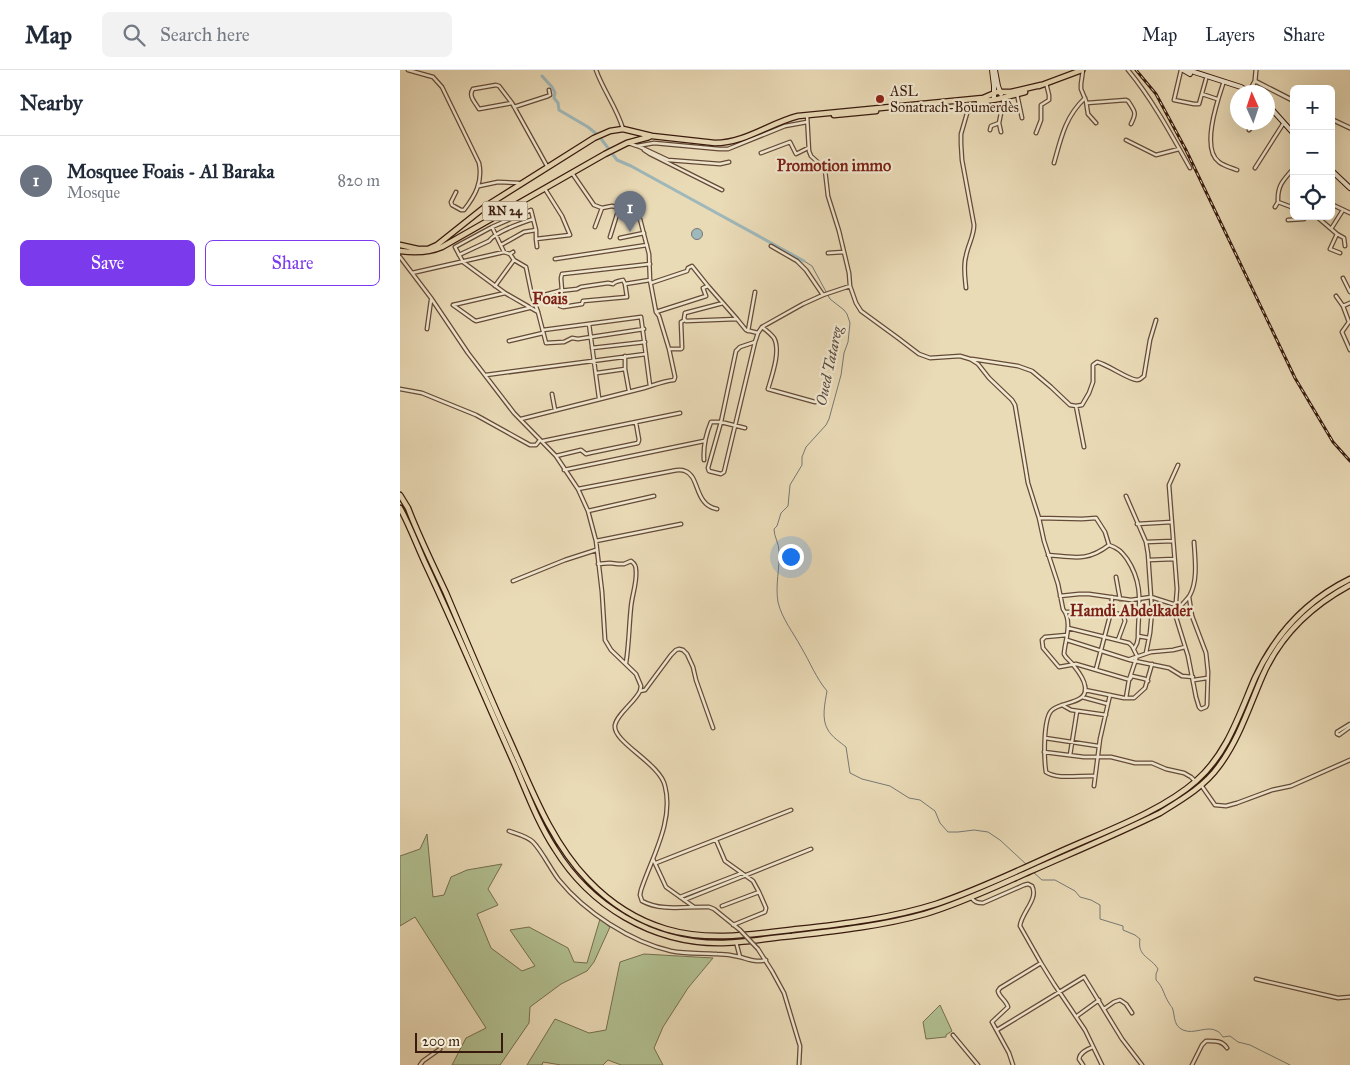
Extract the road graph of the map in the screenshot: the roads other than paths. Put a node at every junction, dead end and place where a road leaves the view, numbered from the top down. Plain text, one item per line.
1 (408, 70) edge
2 (596, 70) edge
3 (994, 70) edge
4 (1083, 70) edge
5 (1128, 70) edge
6 (1182, 70) edge
7 (1188, 70) edge
8 (1256, 70) edge
9 (1206, 79) junction
10 (1256, 82) junction
11 (1044, 84) junction
12 (1223, 84) junction
13 (1235, 85) edge
14 (1254, 85) edge
15 (1230, 86) edge
16 (549, 90) dead end
17 (1000, 92) junction
18 (994, 93) junction
19 (1017, 94) junction
20 (1202, 94) junction
21 (1003, 98) junction
22 (1085, 98) junction
23 (1218, 99) junction
24 (1290, 99) edge
25 (994, 100) junction
26 (512, 103) junction
27 (970, 103) junction
28 (1087, 103) junction
29 (514, 107) junction
30 (1275, 115) edge
31 (1022, 118) dead end
32 (807, 119) junction
33 (1335, 121) edge
34 (999, 123) junction
35 (1096, 123) dead end
36 (1131, 124) dead end
37 (1283, 124) junction
38 (1350, 128) edge
39 (623, 129) junction
40 (990, 130) dead end
41 (1290, 130) edge
42 (1001, 132) dead end
43 (1036, 133) dead end
44 (652, 136) junction
45 (1126, 140) dead end
46 (627, 143) junction
47 (637, 146) junction
48 (643, 148) junction
49 (808, 148) junction
50 (1179, 149) junction
51 (761, 153) dead end
52 (729, 162) dead end
53 (1054, 163) dead end
54 (548, 166) junction
55 (1190, 168) dead end
56 (1255, 168) dead end
57 (1237, 170) dead end
58 (1290, 172) edge
59 (572, 173) junction
60 (1335, 173) edge
61 (521, 183) junction
62 (1349, 185) edge
63 (479, 186) junction
64 (545, 189) junction
65 (722, 190) dead end
66 (456, 192) dead end
67 (1278, 202) junction
68 (1290, 206) edge
69 (1335, 206) edge
70 (1274, 207) dead end
71 (602, 208) junction
72 (619, 208) junction
73 (1344, 210) junction
74 (1350, 212) edge
75 (533, 219) junction
76 (1321, 220) edge
77 (492, 227) junction
78 (595, 227) dead end
79 (1331, 229) junction
80 (536, 230) junction
81 (644, 233) junction
82 (1337, 234) junction
83 (496, 235) junction
84 (610, 237) dead end
85 (620, 238) dead end
86 (536, 239) junction
87 (501, 245) junction
88 (647, 245) junction
89 (771, 246) dead end
90 (1345, 246) dead end
91 (537, 247) dead end
92 (400, 248) edge
93 (504, 252) junction
94 (844, 252) junction
95 (1340, 253) dead end
96 (828, 254) dead end
97 (459, 255) junction
98 (400, 257) edge
99 (514, 260) junction
100 (555, 260) dead end
101 (463, 262) junction
102 (650, 264) junction
103 (412, 273) junction
104 (1343, 278) dead end
105 (651, 282) junction
106 (625, 284) junction
107 (495, 286) junction
108 (708, 286) junction
109 (850, 286) junction
110 (966, 288) dead end
111 (562, 290) junction
112 (557, 292) junction
113 (755, 292) dead end
114 (1350, 292) edge
115 (505, 293) junction
116 (823, 295) junction
117 (1336, 296) dead end
118 (431, 298) junction
119 (532, 298) junction
120 (723, 303) junction
121 (1350, 303) edge
122 (1343, 306) junction
123 (529, 308) junction
124 (538, 312) junction
125 (656, 312) junction
126 (737, 319) junction
127 (684, 320) junction
128 (1156, 320) dead end
129 (589, 324) junction
130 (762, 327) junction
131 (427, 329) dead end
132 (644, 329) junction
133 (543, 331) junction
134 (748, 332) junction
135 (758, 333) junction
136 (591, 336) junction
137 (509, 341) dead end
138 (645, 342) junction
139 (755, 342) junction
140 (592, 348) junction
141 (669, 349) junction
142 (1350, 350) edge
143 (646, 354) junction
144 (625, 356) junction
145 (970, 359) junction
146 (595, 361) junction
147 (625, 369) junction
148 (597, 373) junction
149 (485, 376) junction
150 (650, 386) junction
151 (400, 389) edge
152 (629, 391) junction
153 (552, 394) dead end
154 (599, 398) junction
155 (815, 402) dead end
156 (1076, 406) junction
157 (555, 411) junction
158 (680, 413) dead end
159 (521, 419) junction
160 (721, 422) junction
161 (636, 423) junction
162 (735, 426) junction
163 (745, 428) dead end
164 (541, 441) junction
165 (704, 441) junction
166 (1084, 447) dead end
167 (556, 456) junction
168 (704, 460) dead end
169 (1178, 465) dead end
170 (564, 470) junction
171 (578, 489) junction
172 (400, 494) edge
173 (654, 496) dead end
174 (1126, 496) dead end
175 (707, 505) junction
176 (701, 507) dead end
177 (400, 508) edge
178 (717, 509) dead end
179 (588, 511) junction
180 (1038, 518) junction
181 (1172, 522) junction
182 (681, 524) dead end
183 (1137, 524) junction
184 (596, 541) junction
185 (1146, 542) junction
186 (1173, 542) junction
187 (1194, 542) dead end
188 (1109, 545) junction
189 (596, 550) junction
190 (1048, 555) junction
191 (1174, 559) junction
192 (1149, 560) junction
193 (598, 564) junction
194 (1116, 577) dead end
195 (1350, 579) edge
196 (513, 581) dead end
197 (1350, 585) edge
198 (1060, 596) junction
199 (1112, 597) junction
200 (1151, 597) junction
201 (1189, 597) junction
202 (1120, 599) junction
203 (1140, 600) junction
204 (1176, 605) junction
205 (1176, 611) junction
206 (1065, 612) junction
207 (1111, 612) junction
208 (1068, 628) junction
209 (1068, 635) junction
210 (1138, 636) junction
211 (1105, 637) junction
212 (1149, 638) junction
213 (1066, 640) junction
214 (1118, 640) junction
215 (1186, 646) junction
216 (1134, 649) junction
217 (1101, 651) junction
218 (1146, 653) junction
219 (1137, 656) junction
220 (1128, 660) junction
221 (1135, 661) junction
222 (626, 663) junction
223 (1152, 664) junction
224 (1074, 665) junction
225 (1096, 669) junction
226 (1130, 678) junction
227 (1193, 678) junction
228 (1208, 678) junction
229 (1148, 681) junction
230 (1085, 690) junction
231 (640, 691) junction
232 (1110, 695) junction
233 (1082, 697) junction
234 (1126, 698) junction
235 (1108, 704) junction
236 (1062, 705) junction
237 (1077, 711) junction
238 (1106, 715) junction
239 (1350, 726) edge
240 (713, 728) dead end
241 (1045, 738) junction
242 (1072, 742) junction
243 (1099, 746) junction
244 (1044, 752) junction
245 (1070, 755) junction
246 (1097, 757) junction
247 (1350, 760) edge
248 (1095, 776) junction
249 (1195, 782) junction
250 (1200, 785) junction
251 (1094, 786) dead end
252 (791, 810) dead end
253 (509, 831) dead end
254 (716, 840) junction
255 (812, 849) dead end
256 (653, 859) junction
257 (656, 863) junction
258 (743, 874) junction
259 (759, 892) junction
260 (680, 897) junction
261 (971, 897) junction
262 (684, 900) junction
263 (722, 906) dead end
264 (695, 908) junction
265 (733, 925) junction
266 (736, 942) junction
267 (740, 957) junction
268 (766, 960) junction
269 (1041, 963) junction
270 (1256, 979) dead end
271 (1060, 992) junction
272 (1350, 997) edge
273 (1099, 1000) junction
274 (1104, 1009) junction
275 (1132, 1013) dead end
276 (1076, 1016) junction
277 (996, 1030) junction
278 (954, 1035) dead end
279 (1093, 1046) junction
280 (1227, 1048) dead end
281 (440, 1049) dead end
282 (420, 1065) edge
283 (799, 1065) edge
284 (978, 1065) edge
285 (1013, 1065) edge
286 (1082, 1065) edge
287 (1102, 1065) edge
288 (1142, 1065) edge
289 (1192, 1065) edge

1 - 63 street
2 - 39 street
3 - 17 main road
3 - 18 main road
4 - 11 main road, RN 24
4 - 22 street
5 - 50 street
6 - 9 main road
6 - 20 street
7 - 13 main road
8 - 10 street
9 - 12 main road
9 - 20 street
10 - 14 street
10 - 24 street
11 - 17 main road, RN 24
11 - 19 main road, RN 24
11 - 43 street
12 - 15 main road
12 - 23 street
16 - 29 street
17 - 18 main road, RN 24
17 - 21 main road
18 - 25 main road
18 - 32 main road, RN 24
19 - 21 main road, RN 24
19 - 31 street
20 - 23 street
21 - 25 main road, RN 24
21 - 34 street
22 - 28 street
22 - 53 street
23 - 57 street
25 - 27 main road, RN 24
26 - 26 street
26 - 29 street
27 - 32 main road, RN 24
27 - 110 street
28 - 35 street
28 - 36 street
29 - 54 street
30 - 37 main road
32 - 44 main road, RN 24
32 - 47 street
32 - 49 street
33 - 38 street
34 - 40 street
34 - 42 street
37 - 41 main road
37 - 56 street
39 - 44 main road, RN 24
39 - 54 main road, RN 24
44 - 46 main road, RN 24
45 - 50 street
46 - 47 street
46 - 59 main road, RN 24
47 - 48 street
48 - 52 street
48 - 65 street
49 - 51 street
49 - 94 street
50 - 55 street
54 - 61 main road, RN 24
58 - 67 street
59 - 64 main road, RN 24
59 - 71 street
60 - 62 main road
61 - 63 street
61 - 92 main road, RN 24
63 - 66 street
64 - 86 street
64 - 92 main road, RN 24
67 - 68 street
67 - 70 street
69 - 73 street
71 - 72 street
71 - 78 street
72 - 81 street
72 - 84 street
73 - 74 street
73 - 79 street
75 - 77 street
75 - 80 street
75 - 83 street
76 - 79 street
77 - 83 street
77 - 97 street
79 - 82 street
80 - 86 street
80 - 87 street
81 - 85 street
81 - 88 street
82 - 90 street
82 - 95 street
83 - 87 street
83 - 97 street
86 - 91 street
87 - 93 street
88 - 100 street
88 - 102 street
89 - 116 street
93 - 99 street
93 - 101 street
94 - 96 street
94 - 109 street
97 - 101 street
98 - 103 street
99 - 107 street
99 - 119 street
101 - 103 street
101 - 107 street
102 - 105 street
102 - 111 street
103 - 118 street
104 - 114 street
105 - 106 street
105 - 108 street
105 - 125 street
106 - 111 street
106 - 112 street
107 - 115 street
108 - 120 street
108 - 125 street
109 - 116 street
109 - 145 street
111 - 112 street
112 - 119 street
113 - 134 street
115 - 123 street
115 - 123 street
116 - 130 street
117 - 122 street
118 - 131 street
118 - 149 street
119 - 124 street
120 - 126 street
120 - 127 street
121 - 122 street
122 - 142 street
123 - 124 street
124 - 133 street
125 - 141 street
126 - 127 street
126 - 134 street
127 - 141 street
128 - 156 street
129 - 132 street
129 - 133 street
129 - 136 street
130 - 135 street
130 - 155 street
132 - 136 street
132 - 138 street
133 - 136 street
133 - 137 street
134 - 135 street
135 - 139 street
136 - 140 street
138 - 140 street
138 - 143 street
139 - 160 street
139 - 162 street
140 - 146 street
141 - 150 street
143 - 144 street
143 - 150 street
144 - 146 street
144 - 147 street
145 - 156 street
145 - 180 street
146 - 148 street
146 - 149 street
147 - 148 street
147 - 152 street
148 - 154 street
149 - 159 street
150 - 152 street
151 - 164 street
152 - 154 street
153 - 157 street
154 - 157 street
156 - 166 street
157 - 159 street
158 - 161 street
159 - 164 street
160 - 162 street
160 - 162 street
160 - 165 street
161 - 164 street
161 - 167 street
162 - 163 street
164 - 167 street
165 - 168 street
165 - 170 street
167 - 170 street
169 - 181 street
170 - 171 street
171 - 175 street
171 - 179 street
172 - 249 main road
173 - 179 street
174 - 183 street
175 - 176 street
175 - 178 street
177 - 266 main road
179 - 184 street
180 - 188 street
180 - 190 street
181 - 183 street
181 - 186 street
182 - 184 street
183 - 185 street
184 - 189 street
185 - 186 street
185 - 192 street
186 - 191 street
187 - 201 street
188 - 190 street
188 - 203 street
189 - 193 street
189 - 196 street
190 - 198 street
191 - 192 street
191 - 204 street
192 - 200 street
193 - 222 street
193 - 222 street
194 - 202 street
195 - 249 main road
197 - 250 main road
198 - 199 street
198 - 206 street
199 - 202 street
199 - 207 street
200 - 203 street
200 - 204 street
200 - 212 street
201 - 205 street
201 - 228 street
202 - 203 street
203 - 210 street
204 - 205 street
205 - 215 street
206 - 207 street
206 - 208 street
207 - 211 street
207 - 214 street
208 - 209 street
208 - 211 street
209 - 213 street
209 - 224 street
210 - 212 street
210 - 216 street
211 - 214 street
211 - 217 street
212 - 218 street
213 - 217 street
213 - 224 street
214 - 216 street
215 - 218 street
215 - 227 street
216 - 219 street
217 - 220 street
217 - 225 street
218 - 219 street
219 - 220 street
219 - 221 street
220 - 221 street
221 - 223 street
221 - 226 street
222 - 231 street
223 - 227 street
223 - 229 street
224 - 225 street
224 - 230 street
225 - 226 street
226 - 229 street
226 - 234 street
227 - 228 street
227 - 228 street
229 - 234 street
230 - 232 street
230 - 233 street
231 - 240 street
231 - 256 street
232 - 234 street
232 - 235 street
233 - 235 street
233 - 236 street
235 - 238 street
236 - 237 street
236 - 241 street
237 - 238 street
237 - 242 street
238 - 243 street
239 - 239 street
241 - 242 street
241 - 244 street
242 - 243 street
242 - 245 street
243 - 246 street
244 - 245 street
244 - 248 street
245 - 246 street
246 - 248 street
246 - 249 street
247 - 250 street
248 - 251 street
250 - 261 main road
252 - 254 street
253 - 267 street
254 - 257 street
254 - 258 street
255 - 258 street
256 - 257 street
256 - 264 street
257 - 260 street
258 - 259 street
258 - 260 street
258 - 262 street
259 - 263 street
259 - 265 street
260 - 262 street
261 - 266 main road
261 - 269 street
262 - 264 street
264 - 265 street
265 - 268 street, bridge
266 - 267 street
267 - 268 street
268 - 283 street
269 - 271 street
269 - 277 street
270 - 272 street
271 - 273 street
271 - 276 street
271 - 277 street
273 - 274 street
273 - 276 street
274 - 275 street
274 - 288 street
276 - 279 street
277 - 285 street
278 - 284 street
279 - 286 street
279 - 287 street
280 - 289 street
281 - 282 street

